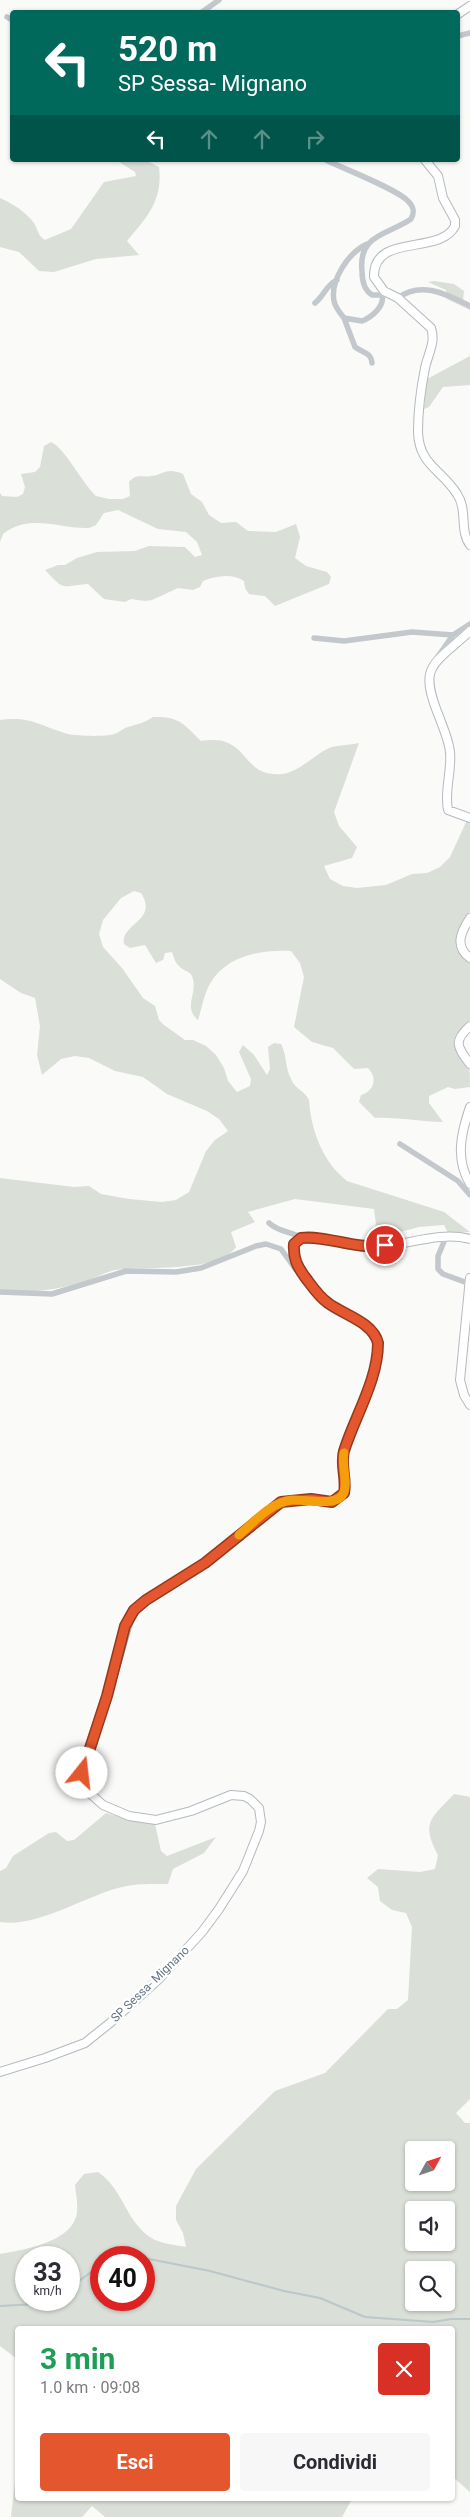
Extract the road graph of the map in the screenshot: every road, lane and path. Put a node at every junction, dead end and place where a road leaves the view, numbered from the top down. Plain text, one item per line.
1 (219, 0) edge
2 (205, 10) edge
3 (330, 162) edge
4 (427, 162) edge
5 (367, 244) junction
6 (337, 280) junction
7 (383, 293) junction
8 (398, 298) junction
9 (315, 303) dead end
10 (470, 306) edge
11 (344, 318) junction
12 (372, 363) dead end
13 (470, 545) edge
14 (470, 624) edge
15 (470, 631) edge
16 (454, 635) junction
17 (314, 638) dead end
18 (433, 667) junction
19 (470, 818) edge
20 (470, 918) edge
21 (470, 958) edge
22 (470, 1026) edge
23 (470, 1064) edge
24 (470, 1108) edge
25 (400, 1144) dead end
26 (470, 1184) edge
27 (470, 1196) edge
28 (269, 1223) dead end
29 (446, 1237) junction
30 (301, 1238) junction
31 (470, 1239) edge
32 (300, 1271) junction
33 (469, 1282) edge
34 (0, 1292) edge
35 (470, 1405) edge
36 (0, 2072) edge

1 - 2 street
3 - 5 street
4 - 7 street
5 - 6 street
5 - 7 street
6 - 9 street
6 - 11 street
7 - 8 street
7 - 11 street
8 - 10 street
8 - 13 street
11 - 12 street
14 - 16 street
15 - 18 street
16 - 17 street
16 - 18 street
18 - 19 street
20 - 21 street
22 - 23 street
24 - 26 street
25 - 27 street
28 - 30 street
29 - 30 street
29 - 31 street
29 - 33 street
30 - 32 street, SP Sessa- Mignano
32 - 34 street
32 - 36 street, SP Sessa- Mignano
33 - 35 street

